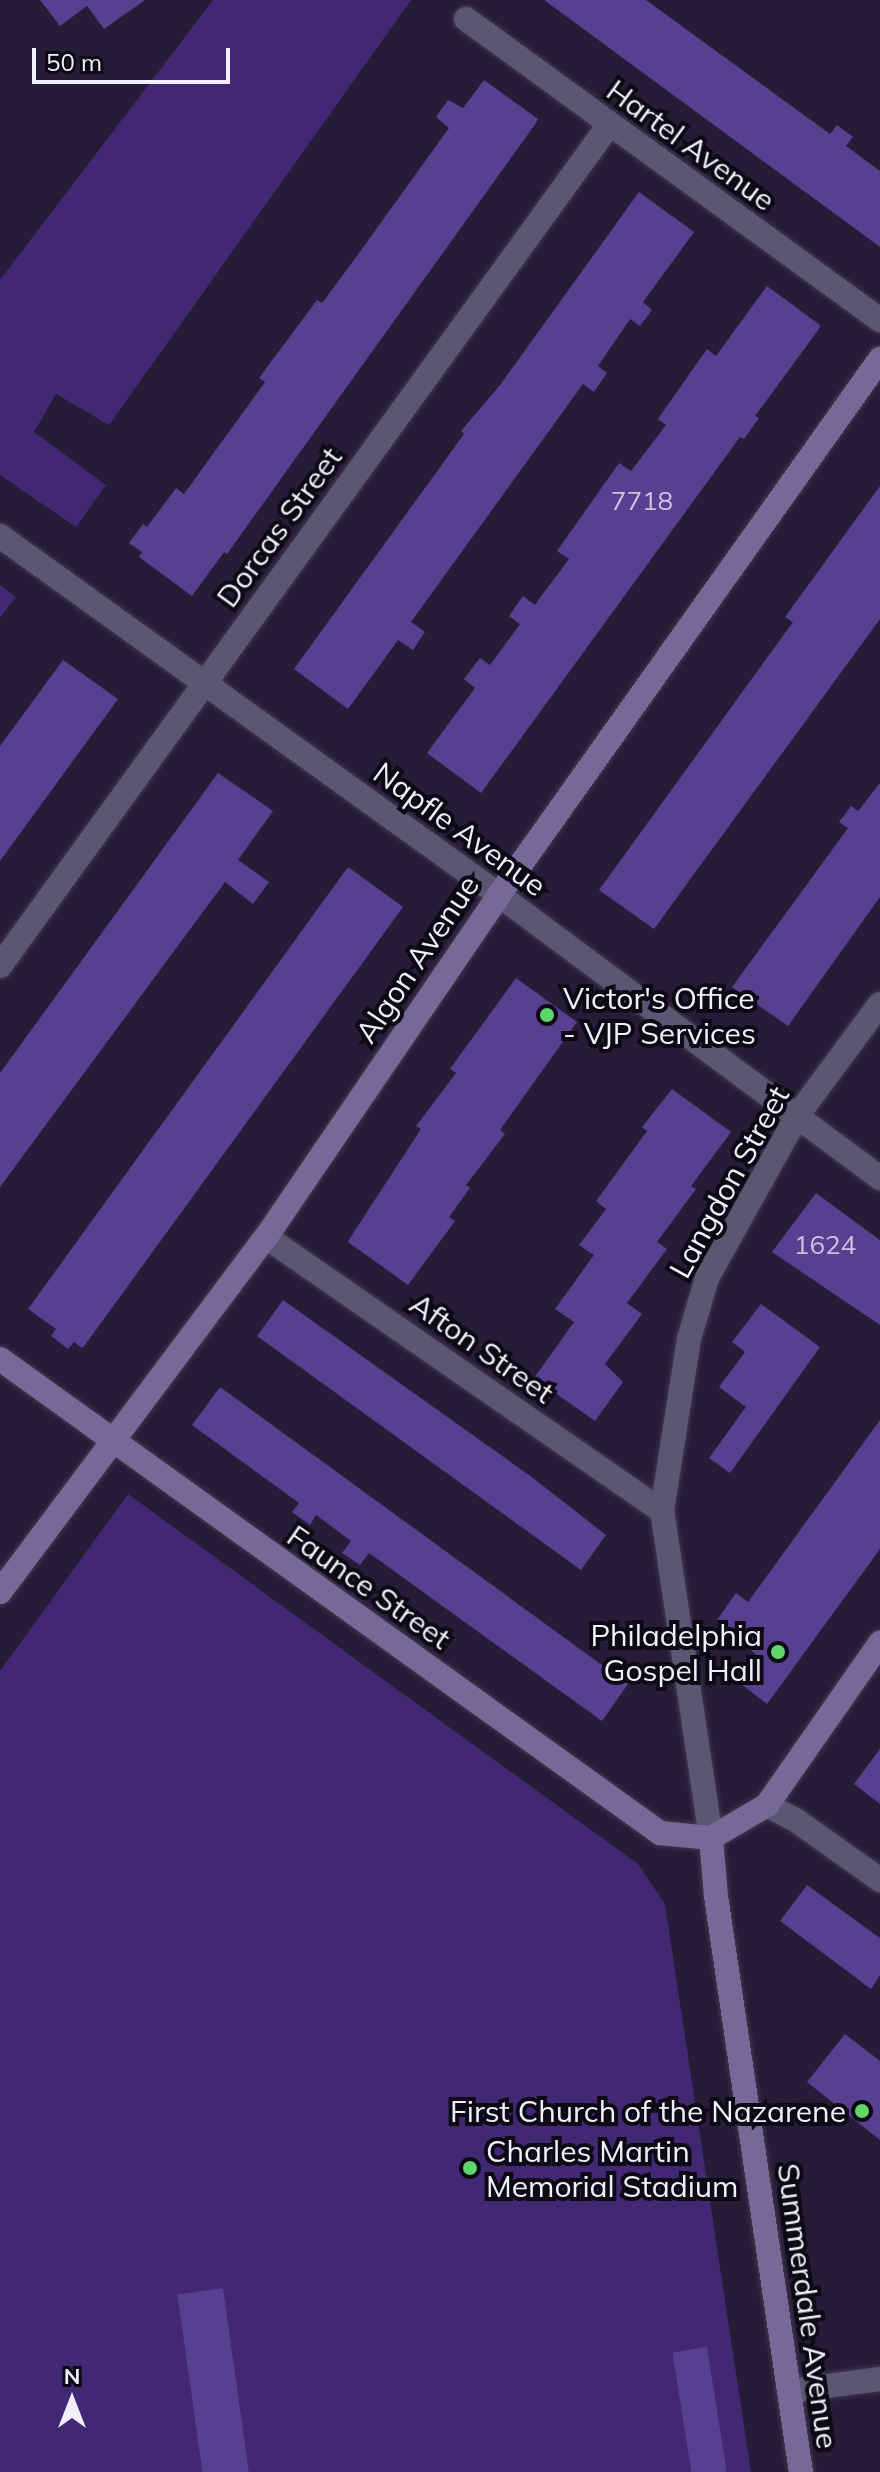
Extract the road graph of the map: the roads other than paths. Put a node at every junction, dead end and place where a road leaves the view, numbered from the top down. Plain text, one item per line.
1 (466, 19) dead end
2 (609, 125) junction
3 (880, 320) edge
4 (880, 359) edge
5 (0, 536) edge
6 (204, 685) junction
7 (499, 895) junction
8 (0, 966) edge
9 (880, 1004) edge
10 (797, 1116) junction
11 (880, 1178) edge
12 (266, 1237) junction
13 (0, 1359) edge
14 (110, 1442) junction
15 (662, 1511) junction
16 (0, 1592) edge
17 (880, 1643) edge
18 (767, 1805) junction
19 (711, 1838) junction
20 (880, 1880) edge
21 (880, 2379) edge
22 (789, 2391) junction
23 (801, 2472) edge

1 - 2 street, Hartel Avenue
2 - 3 street, Hartel Avenue
2 - 6 street, Dorcas Street
4 - 7 street, Algon Avenue
5 - 6 street, Napfle Avenue
6 - 7 street, Napfle Avenue
6 - 8 street, Dorcas Street
7 - 10 street, Napfle Avenue
7 - 12 street, Algon Avenue
9 - 10 street, Langdon Street
10 - 11 street, Napfle Avenue
10 - 15 street, Langdon Street
12 - 14 street, Algon Avenue
12 - 15 street, Afton Street
13 - 14 street, Faunce Street
14 - 16 street, Algon Avenue
14 - 19 street, Faunce Street
15 - 19 street, Langdon Street
17 - 18 street
18 - 19 street
18 - 20 street
19 - 22 street, Summerdale Avenue
21 - 22 street
22 - 23 street, Summerdale Avenue

